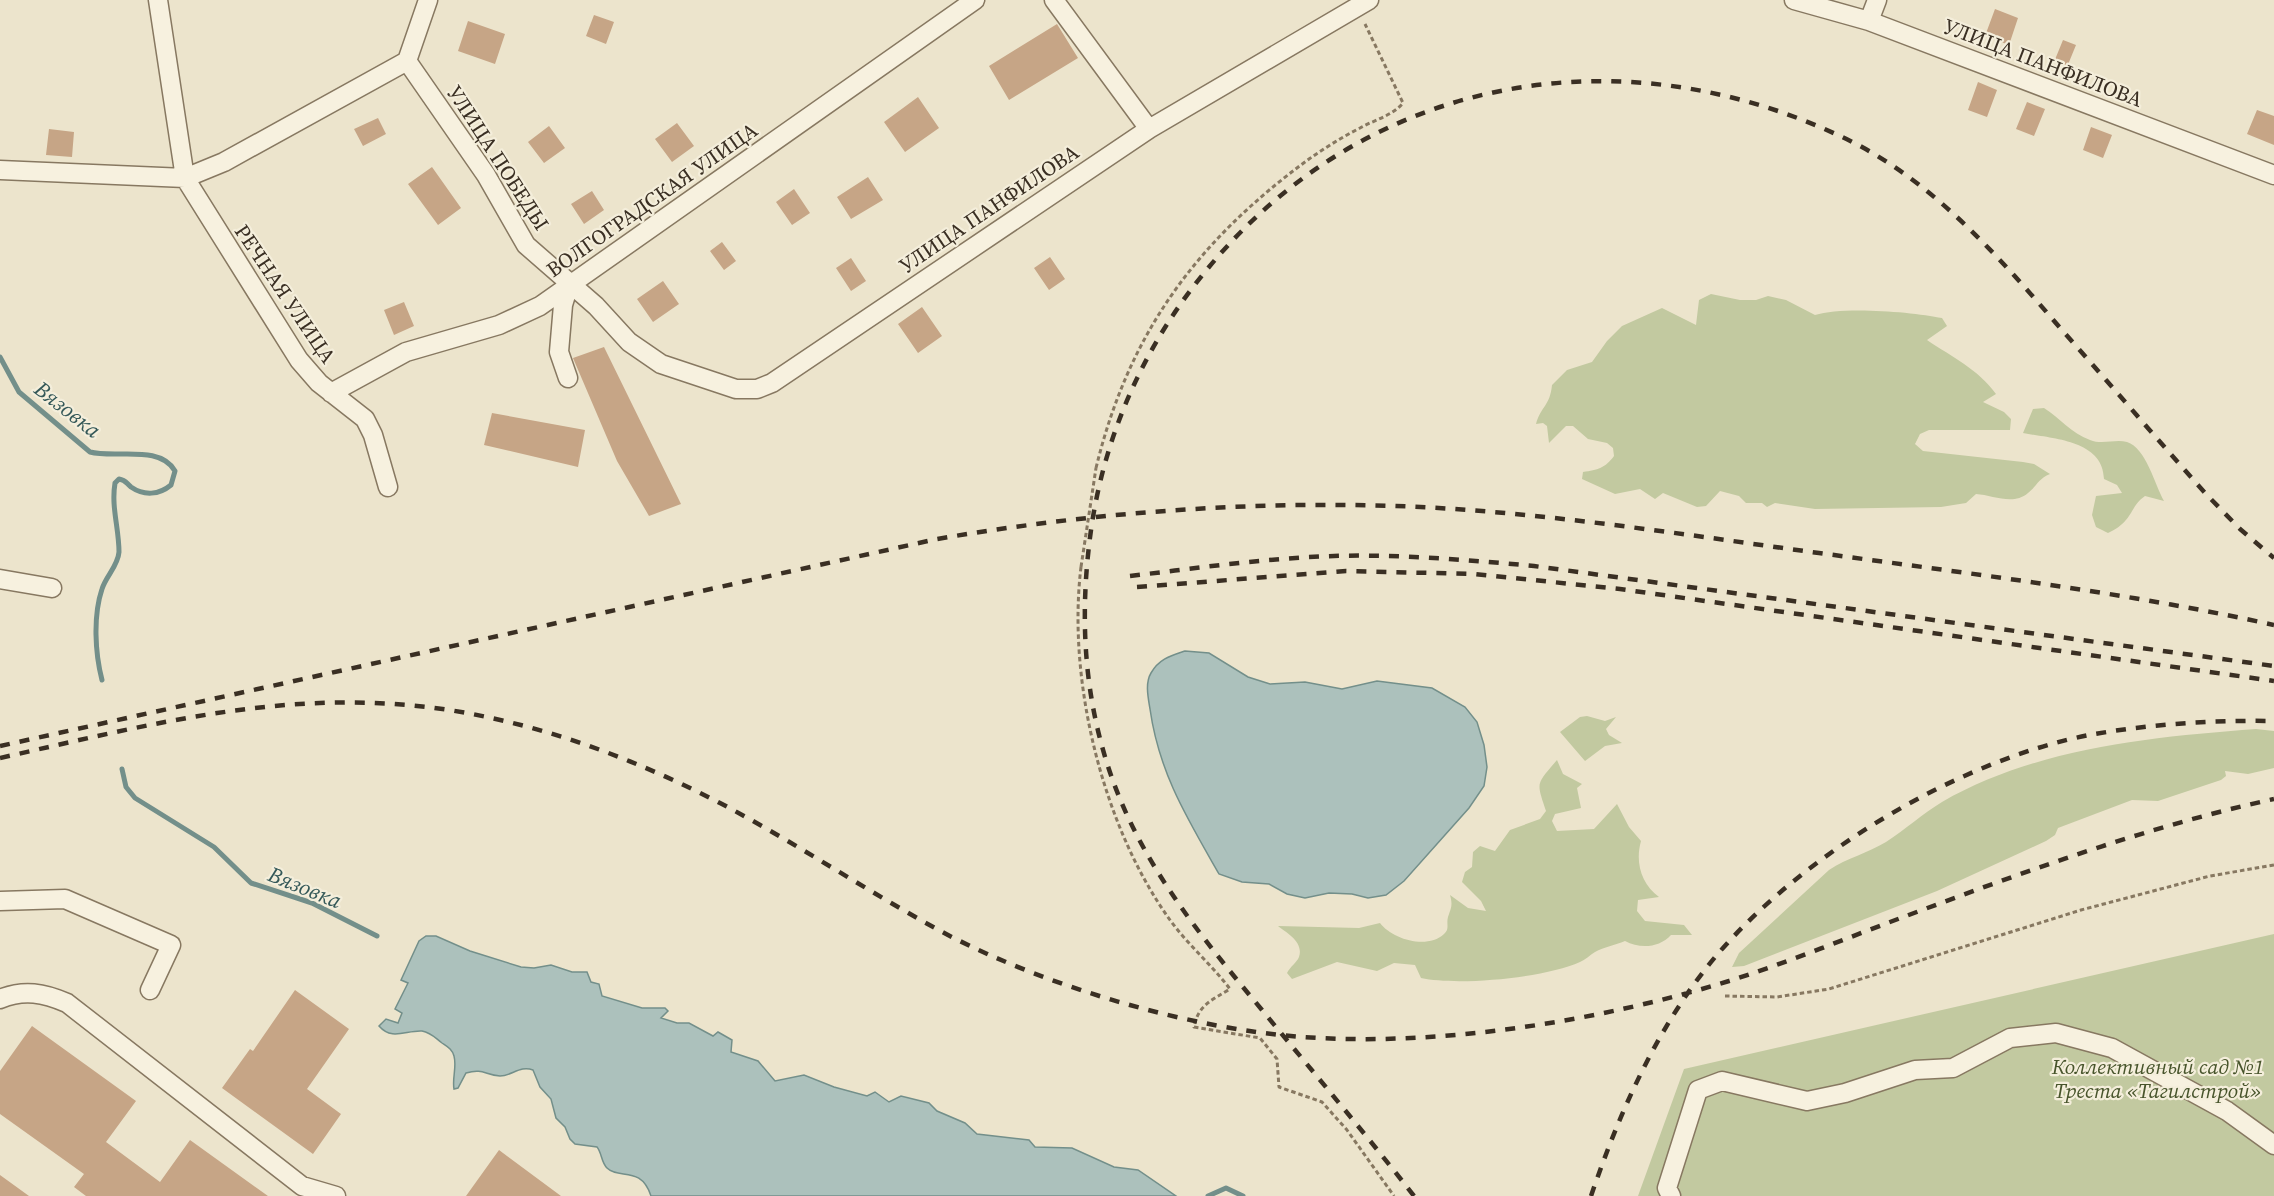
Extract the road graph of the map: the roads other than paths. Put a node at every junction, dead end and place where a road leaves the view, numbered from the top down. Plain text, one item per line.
1 (158, 0) edge
2 (428, 0) edge
3 (975, 0) edge
4 (1054, 0) edge
5 (1794, 0) edge
6 (1877, 0) edge
7 (1363, 4) edge
8 (1869, 21) junction
9 (407, 61) junction
10 (1149, 129) junction
11 (0, 170) edge
12 (2274, 175) edge
13 (185, 178) junction
14 (569, 285) junction
15 (629, 342) joint
16 (568, 378) dead end
17 (331, 393) junction
18 (388, 487) dead end
19 (0, 579) edge
20 (52, 588) dead end
21 (0, 901) edge
22 (150, 990) dead end
23 (0, 999) edge
24 (2274, 1145) edge
25 (336, 1196) edge
26 (1671, 1196) edge

1 - 13 street, РЕЧНАЯ УЛИЦА
2 - 9 street
3 - 14 street, ВОЛГОГРАДСКАЯ УЛИЦА
4 - 10 street
5 - 8 street, УЛИЦА ПАНФИЛОВА
6 - 8 street
7 - 10 street, УЛИЦА ПАНФИЛОВА
8 - 12 street, УЛИЦА ПАНФИЛОВА
9 - 13 street
9 - 14 street, УЛИЦА ПОБЕДЫ
10 - 15 street, УЛИЦА ПАНФИЛОВА
11 - 13 street
13 - 17 street, РЕЧНАЯ УЛИЦА
14 - 15 street, УЛИЦА ПОБЕДЫ
14 - 16 street
14 - 17 street, ВОЛГОГРАДСКАЯ УЛИЦА
17 - 18 street, РЕЧНАЯ УЛИЦА
19 - 20 street
21 - 22 street
23 - 25 street
24 - 26 street

